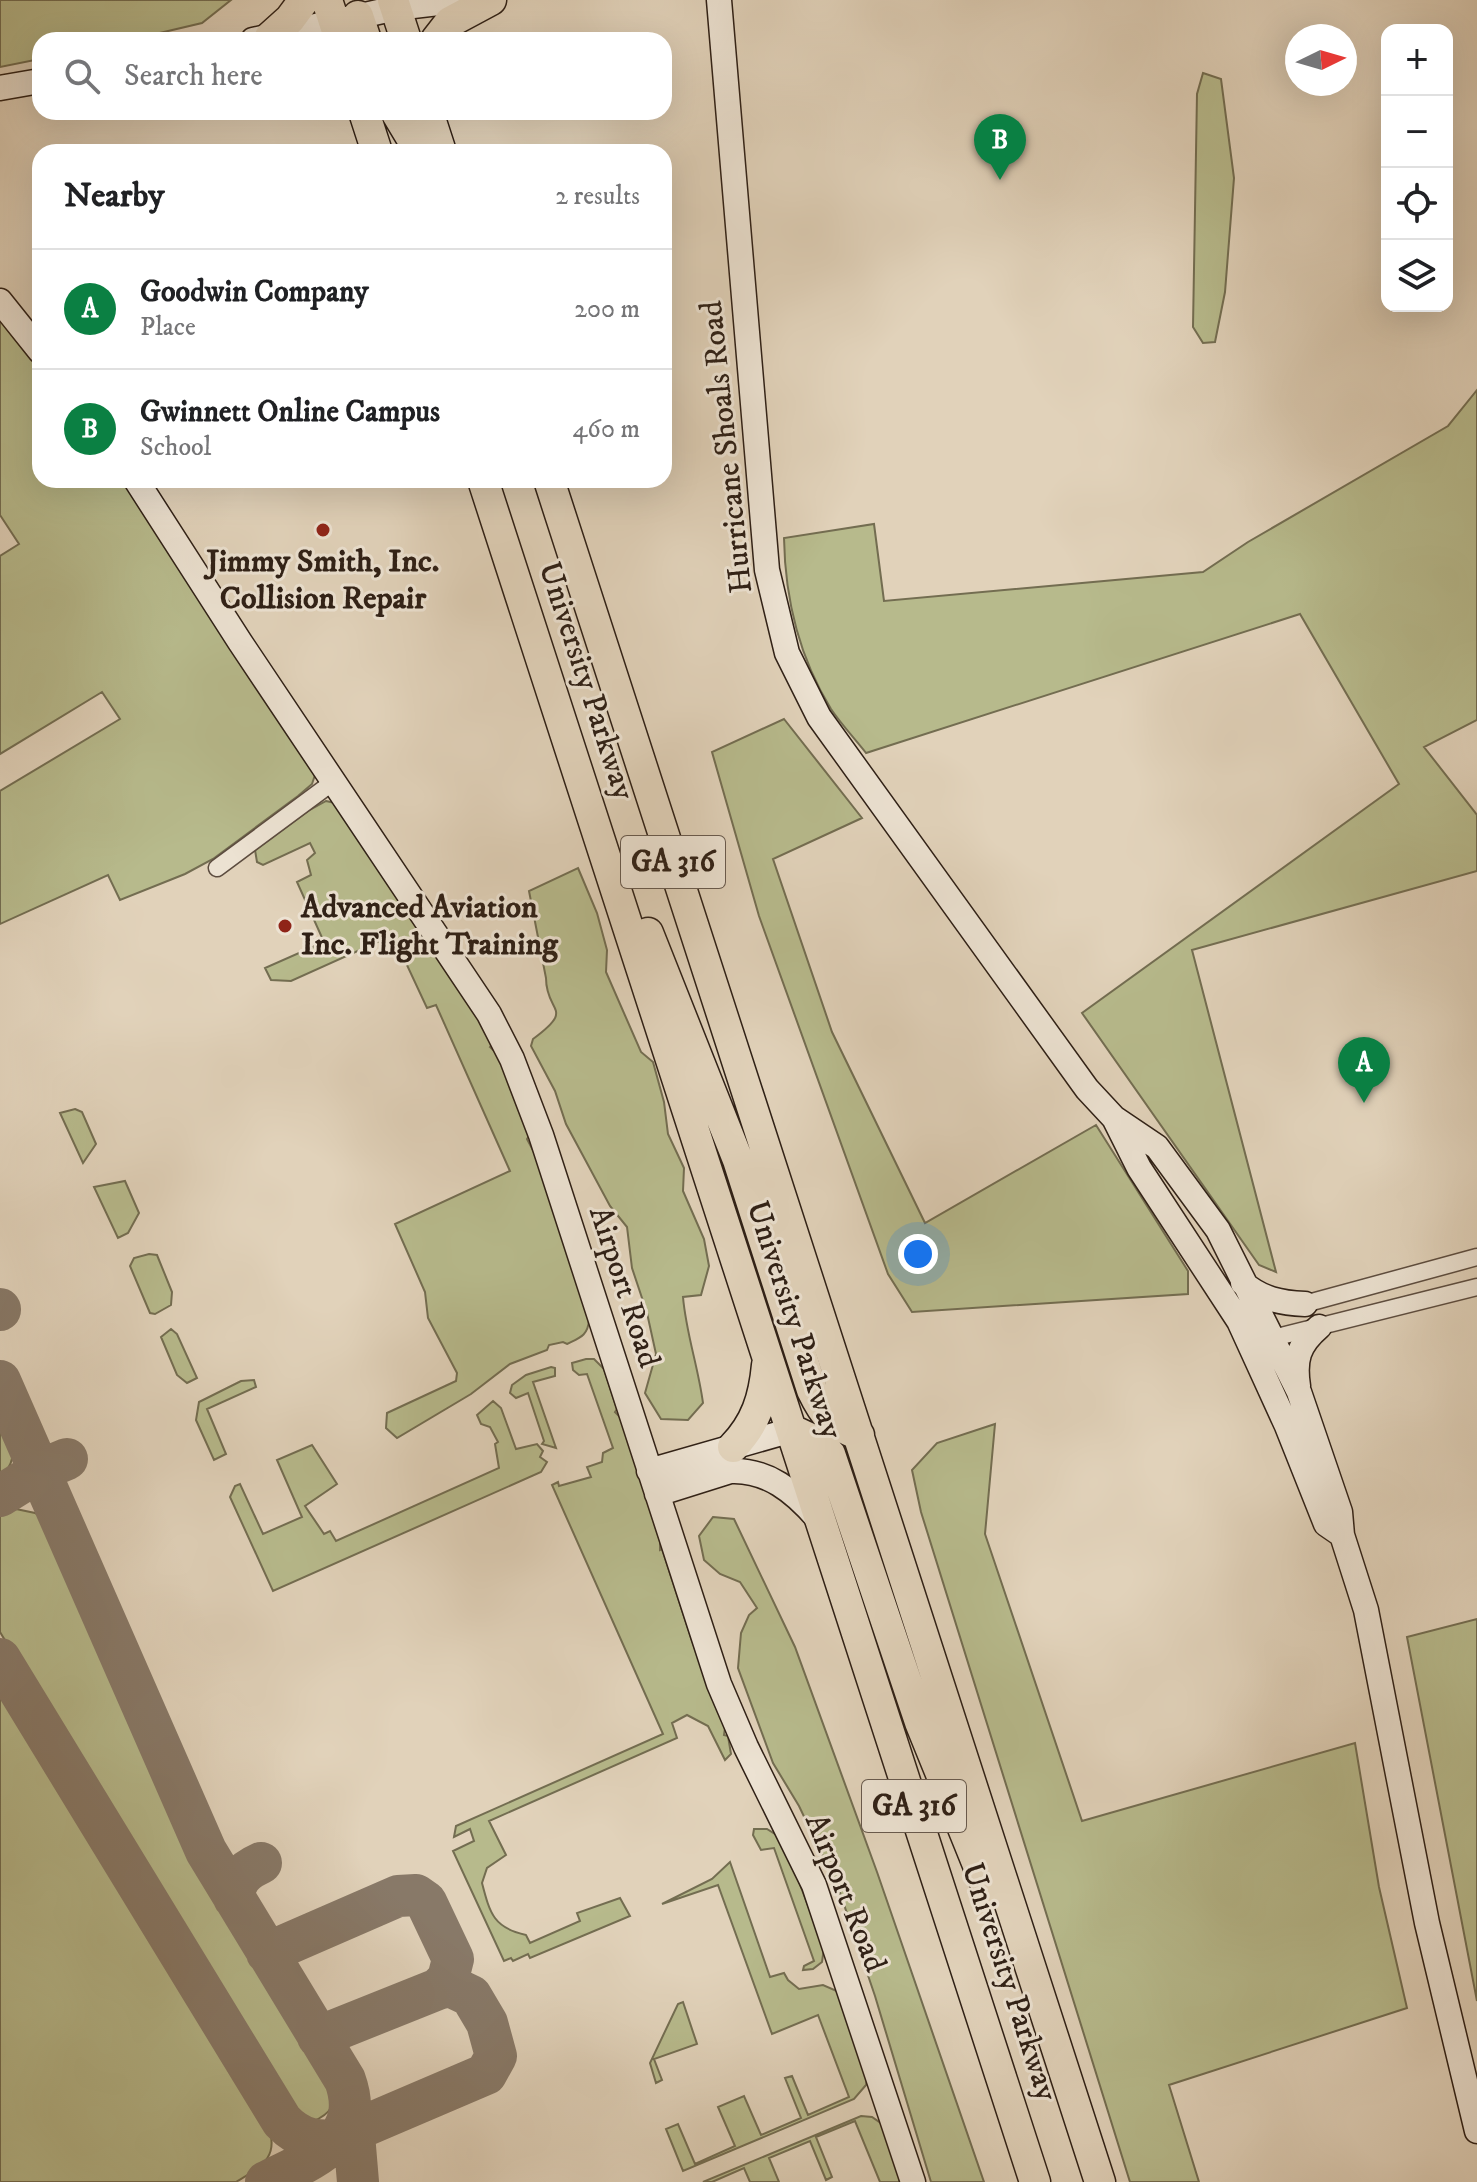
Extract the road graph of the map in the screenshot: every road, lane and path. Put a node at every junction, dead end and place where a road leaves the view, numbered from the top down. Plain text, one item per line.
1 (304, 0) edge
2 (464, 0) edge
3 (491, 0) edge
4 (719, 0) edge
5 (361, 15) edge
6 (276, 32) edge
7 (295, 32) edge
8 (392, 32) edge
9 (442, 32) edge
10 (32, 82) edge
11 (0, 88) edge
12 (367, 120) edge
13 (401, 120) edge
14 (431, 120) edge
15 (374, 144) edge
16 (415, 144) edge
17 (438, 144) edge
18 (0, 301) edge
19 (32, 341) edge
20 (141, 488) edge
21 (486, 488) edge
22 (552, 488) edge
23 (333, 782) junction
24 (603, 850) junction
25 (217, 868) dead end
26 (1114, 1118) junction
27 (1477, 1257) edge
28 (1243, 1283) junction
29 (1477, 1287) edge
30 (1305, 1304) junction
31 (1249, 1319) junction
32 (1319, 1327) junction
33 (1261, 1342) junction
34 (767, 1355) junction
35 (1299, 1392) junction
36 (792, 1430) junction
37 (636, 1431) junction
38 (859, 1435) junction
39 (733, 1447) junction
40 (695, 1458) junction
41 (653, 1483) junction
42 (823, 1524) junction
43 (1342, 1535) junction
44 (1050, 2025) junction
45 (1477, 2131) edge
46 (913, 2182) edge
47 (1035, 2182) edge
48 (1100, 2182) edge

1 - 6 highway
2 - 5 street
3 - 9 highway
4 - 26 street, Hurricane Shoals Road
5 - 7 street
5 - 8 highway
10 - 11 street
12 - 15 highway
13 - 16 highway
14 - 17 highway
18 - 19 street
20 - 23 street, Airport Road
21 - 24 highway, University Parkway / GA 316
22 - 38 highway, University Parkway / GA 316
23 - 25 street
23 - 37 street, Airport Road
24 - 34 highway, University Parkway / GA 316
24 - 38 highway
26 - 28 street, Hurricane Shoals Road
26 - 31 street, Hurricane Shoals Road
27 - 30 street
28 - 30 street
28 - 31 street, Hurricane Shoals Road
29 - 32 street
30 - 31 street
31 - 33 street, Hurricane Shoals Road
32 - 33 street
32 - 35 street
33 - 35 street, Hurricane Shoals Road
33 - 43 street, Hurricane Shoals Road
34 - 36 highway, University Parkway / GA 316
34 - 39 highway
35 - 43 street, Hurricane Shoals Road
36 - 39 street
36 - 42 highway, University Parkway / GA 316
36 - 44 highway
37 - 40 street
37 - 41 street, Airport Road
38 - 44 highway, University Parkway / GA 316
39 - 40 street
40 - 41 street
41 - 42 street
41 - 46 street, Airport Road
42 - 47 highway, University Parkway / GA 316
43 - 45 street, Hurricane Shoals Road
44 - 48 highway, University Parkway / GA 316

